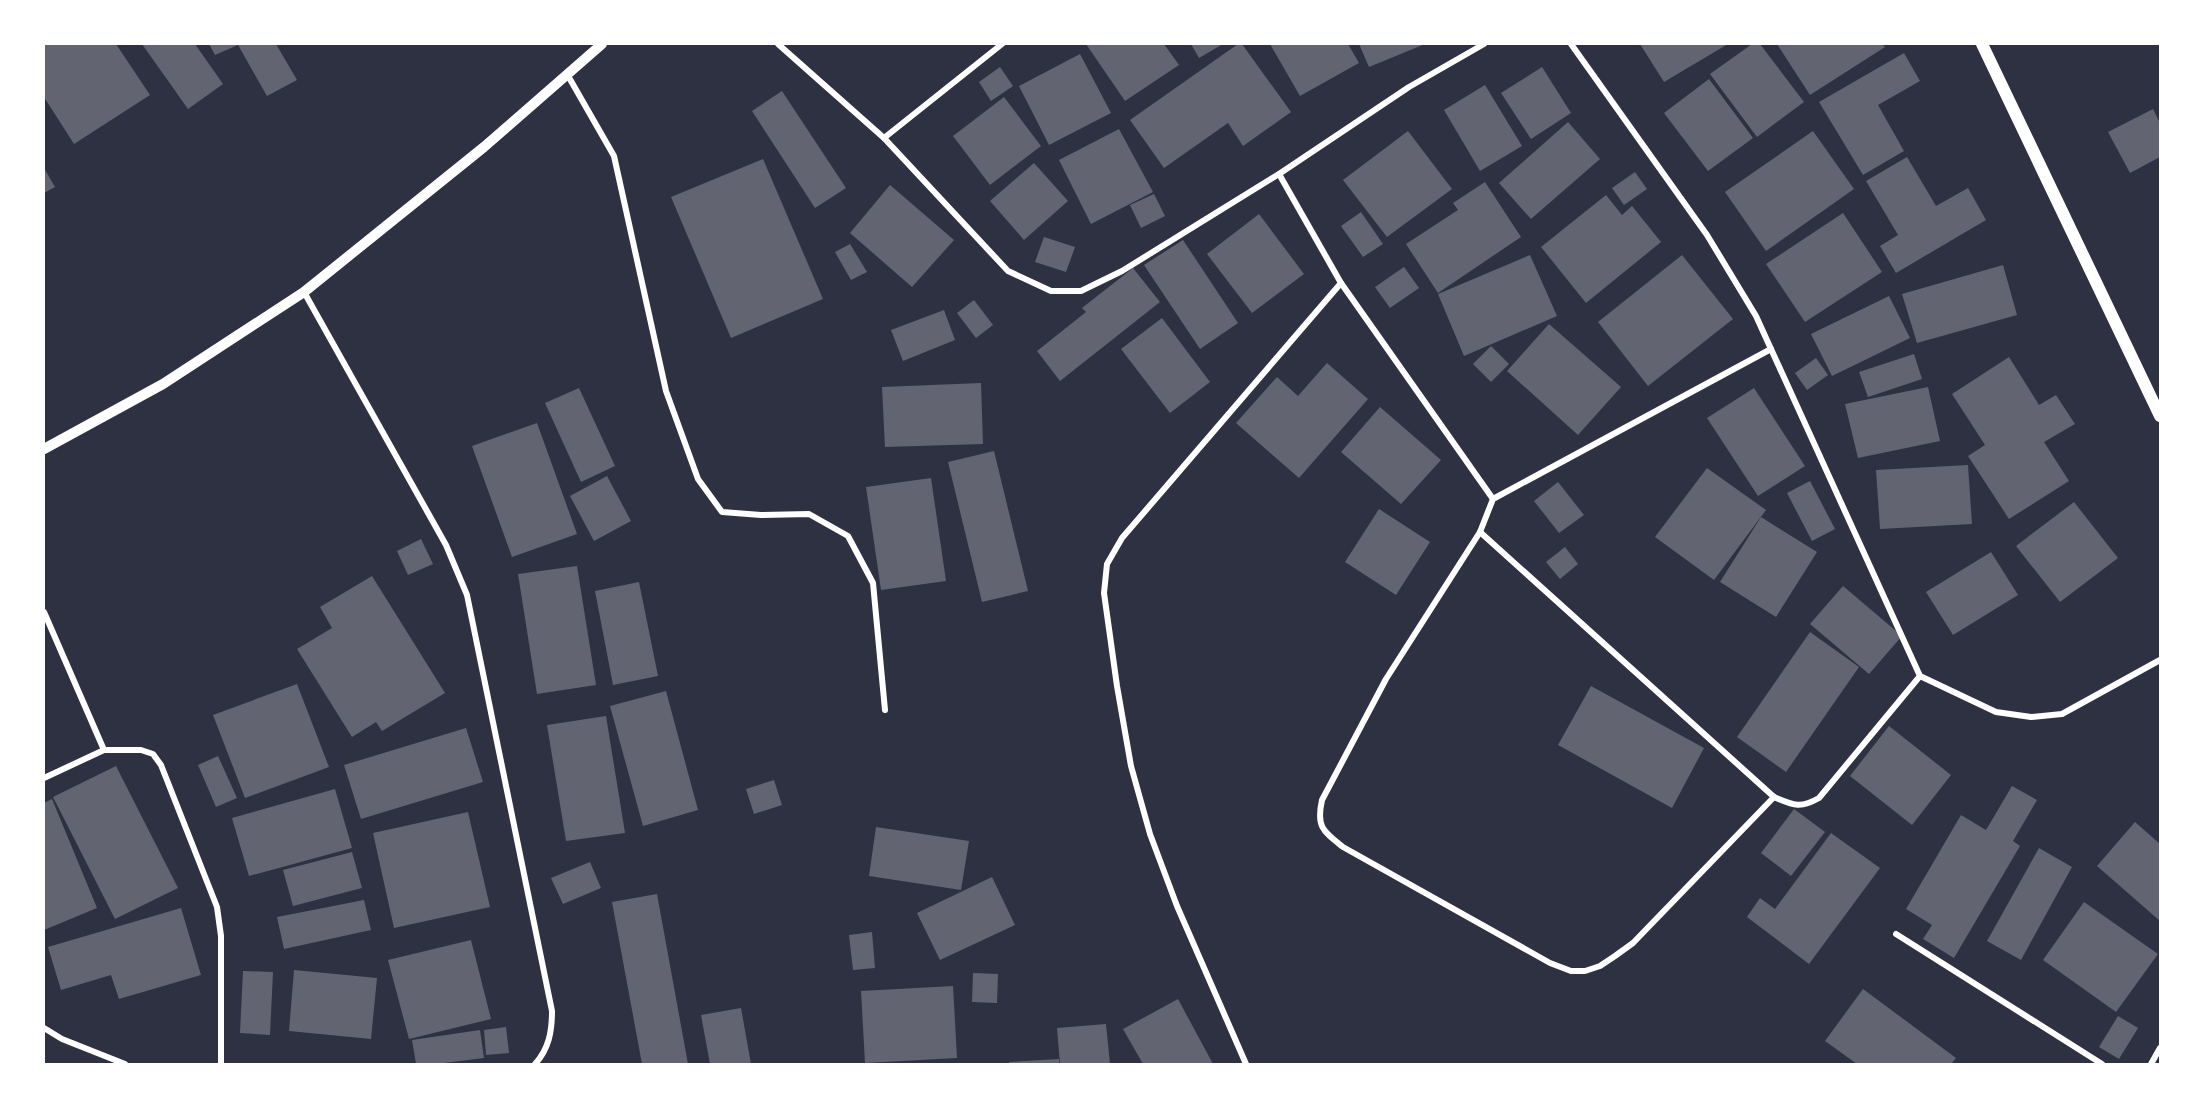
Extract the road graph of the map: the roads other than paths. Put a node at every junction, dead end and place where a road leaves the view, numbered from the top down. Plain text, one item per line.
1 (602, 44) edge
2 (778, 44) edge
3 (1002, 44) edge
4 (1484, 44) edge
5 (1571, 44) edge
6 (1982, 44) edge
7 (567, 74) junction
8 (884, 138) junction
9 (1279, 174) junction
10 (1341, 284) junction
11 (304, 292) junction
12 (1771, 349) junction
13 (2160, 416) edge
14 (44, 449) edge
15 (1493, 499) junction
16 (1480, 532) junction
17 (44, 612) edge
18 (2160, 660) edge
19 (1920, 676) junction
20 (885, 710) dead end
21 (104, 750) junction
22 (44, 778) edge
23 (1773, 797) junction
24 (1896, 934) dead end
25 (44, 1028) edge
26 (2160, 1048) edge
27 (125, 1065) edge
28 (221, 1065) edge
29 (535, 1065) edge
30 (1246, 1065) edge
31 (2102, 1065) edge
32 (2151, 1065) edge

1 - 7 street
2 - 8 street
3 - 8 street
4 - 9 street
5 - 12 street
6 - 13 main road
7 - 11 street
7 - 20 street
8 - 9 street
9 - 10 street
10 - 15 street
10 - 30 street
11 - 14 street
11 - 29 street
12 - 15 street
12 - 19 street
15 - 16 street
16 - 23 street
16 - 23 street
17 - 21 street
18 - 19 street
19 - 23 street
21 - 22 street
21 - 28 street
24 - 31 street
25 - 27 street
26 - 32 street

